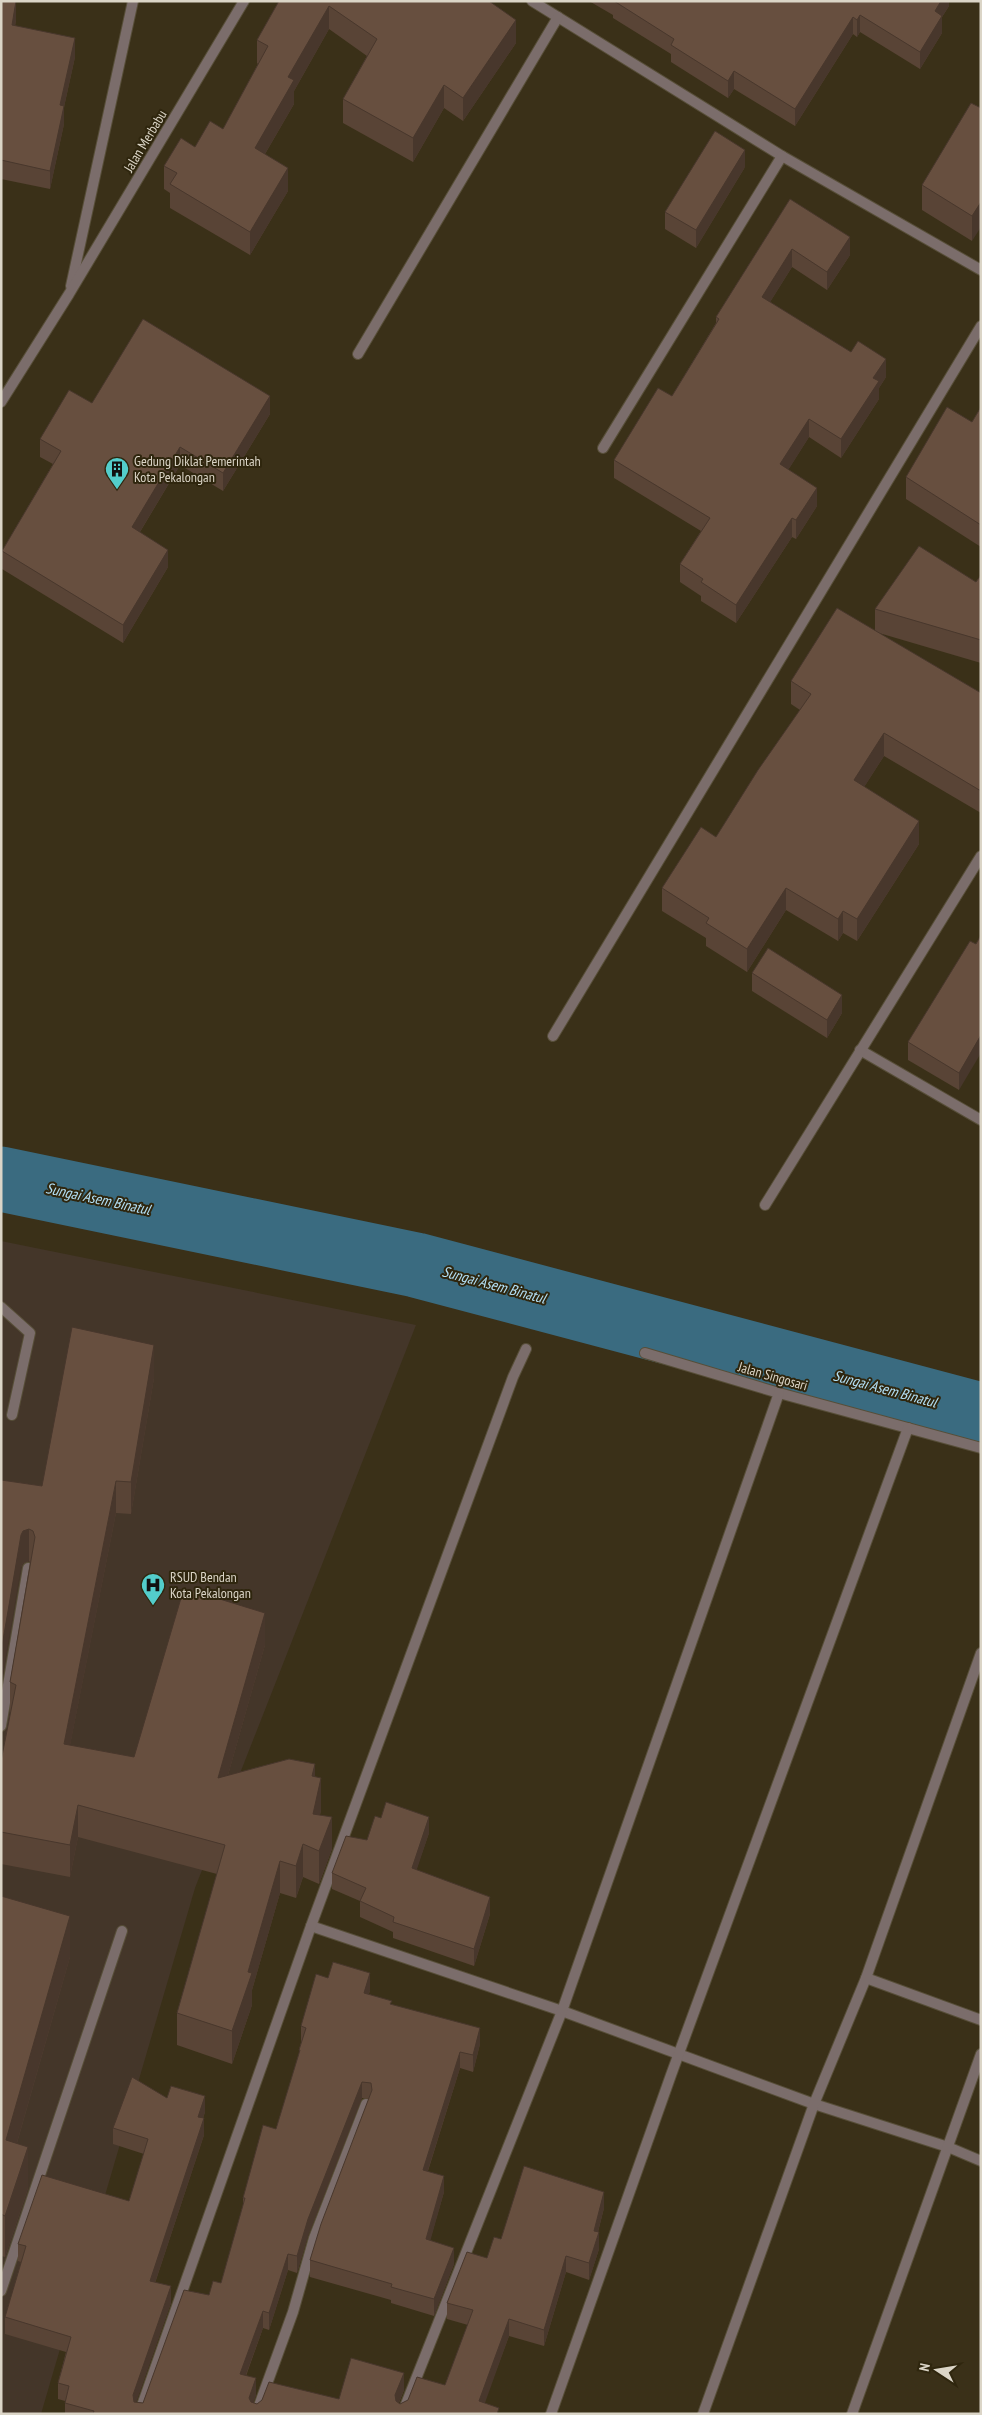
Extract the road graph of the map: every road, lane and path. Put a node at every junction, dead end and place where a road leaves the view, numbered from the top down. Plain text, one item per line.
1 (133, 1) edge
2 (244, 1) edge
3 (532, 1) edge
4 (558, 17) junction
5 (782, 156) junction
6 (981, 270) edge
7 (69, 294) junction
8 (981, 326) edge
9 (358, 354) dead end
10 (1, 402) edge
11 (602, 448) dead end
12 (981, 856) edge
13 (553, 1036) dead end
14 (860, 1050) junction
15 (981, 1120) edge
16 (764, 1205) dead end
17 (1, 1307) edge
18 (526, 1349) dead end
19 (645, 1353) dead end
20 (779, 1393) junction
21 (12, 1415) dead end
22 (908, 1428) junction
23 (981, 1448) edge
24 (28, 1568) edge
25 (981, 1653) edge
26 (1, 1726) edge
27 (311, 1926) junction
28 (122, 1931) dead end
29 (866, 1978) junction
30 (562, 2011) junction
31 (981, 2020) edge
32 (679, 2054) junction
33 (981, 2054) edge
34 (366, 2104) edge
35 (814, 2104) junction
36 (948, 2147) junction
37 (981, 2161) edge
38 (1, 2291) edge
39 (139, 2414) edge
40 (256, 2414) edge
41 (402, 2414) edge
42 (551, 2414) edge
43 (703, 2414) edge
44 (852, 2414) edge

1 - 7 street, Jalan Merbabu
2 - 7 street, Jalan Merbabu
3 - 4 street
4 - 5 street
4 - 9 street
5 - 6 street
5 - 11 street
7 - 10 street, Jalan Merbabu
8 - 13 street
12 - 14 street
14 - 15 street
14 - 16 street
17 - 21 street
18 - 27 street
19 - 20 street, Jalan Singosari
20 - 22 street, Jalan Singosari
20 - 30 street
22 - 23 street, Jalan Singosari
22 - 32 street
24 - 26 street
25 - 29 street
27 - 30 street
27 - 39 street
28 - 38 street
29 - 31 street
29 - 35 street
30 - 32 street
30 - 41 street
32 - 35 street
32 - 42 street
33 - 36 street
34 - 40 street
35 - 36 street
35 - 43 street
36 - 37 street
36 - 44 street

